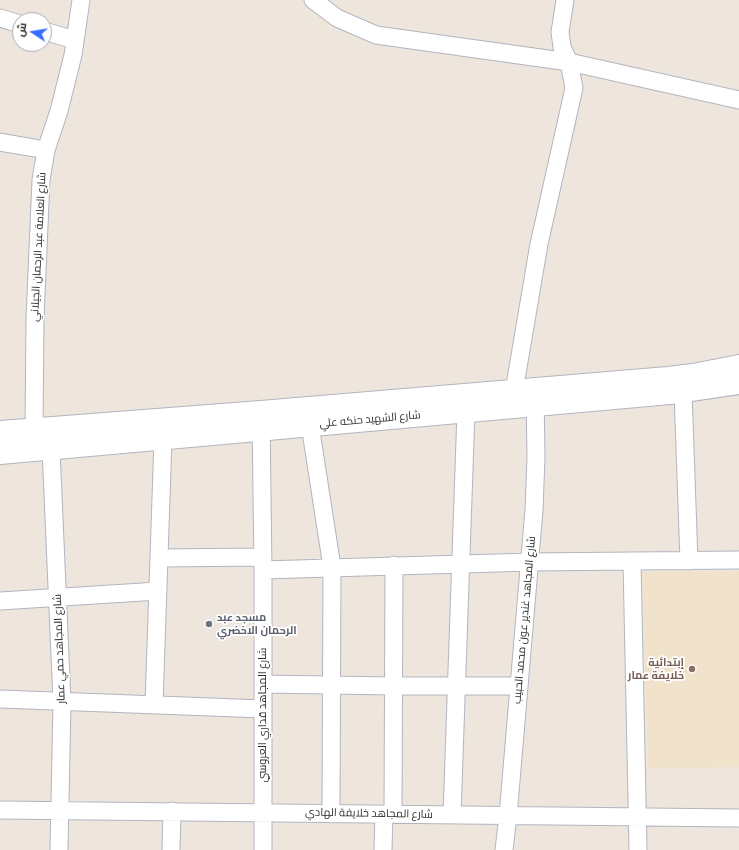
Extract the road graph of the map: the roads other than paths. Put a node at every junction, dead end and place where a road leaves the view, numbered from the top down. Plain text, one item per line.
1 (81, 0) edge
2 (313, 0) edge
3 (565, 0) edge
4 (0, 18) edge
5 (12, 22) edge
6 (52, 33) edge
7 (75, 40) junction
8 (569, 62) junction
9 (739, 100) edge
10 (0, 142) edge
11 (46, 150) junction
12 (739, 366) edge
13 (739, 383) edge
14 (514, 391) junction
15 (683, 392) junction
16 (536, 397) junction
17 (466, 411) junction
18 (261, 421) junction
19 (310, 425) junction
20 (34, 429) junction
21 (0, 432) edge
22 (163, 439) junction
23 (44, 450) junction
24 (0, 453) edge
25 (159, 558) junction
26 (739, 560) edge
27 (632, 561) junction
28 (689, 561) junction
29 (530, 562) junction
30 (263, 563) junction
31 (460, 563) junction
32 (394, 565) junction
33 (332, 567) junction
34 (158, 591) junction
35 (58, 598) junction
36 (0, 601) edge
37 (263, 684) junction
38 (332, 685) junction
39 (394, 686) junction
40 (457, 686) junction
41 (519, 686) junction
42 (0, 700) edge
43 (62, 702) junction
44 (154, 704) junction
45 (263, 709) junction
46 (0, 810) edge
47 (60, 811) junction
48 (172, 812) junction
49 (263, 813) junction
50 (331, 814) junction
51 (389, 814) junction
52 (452, 815) junction
53 (508, 816) junction
54 (638, 818) junction
55 (739, 818) edge
56 (59, 850) edge
57 (171, 850) edge
58 (263, 850) edge
59 (383, 850) edge
60 (504, 850) edge
61 (638, 850) edge

1 - 7 street, شارع العلامة عبد الرحمان الجيلاني
2 - 8 street
3 - 8 street
4 - 5 street
6 - 7 street
7 - 11 street, شارع العلامة عبد الرحمان الجيلاني
8 - 9 street
8 - 14 street
10 - 11 street
11 - 20 street, شارع العلامة عبد الرحمان الجيلاني
12 - 16 main road, شارع الشهيد حنكه علي
13 - 15 main road, شارع الشهيد حنكه علي
14 - 16 main road, شارع الشهيد حنكه علي
14 - 18 main road, شارع الشهيد حنكه علي
15 - 16 main road, شارع الشهيد حنكه علي
15 - 28 street
16 - 17 main road, شارع الشهيد حنكه علي
16 - 29 street, شارع المجاهد غندير عون محمد الحبيب
17 - 19 main road, شارع الشهيد حنكه علي
17 - 31 street
18 - 19 main road, شارع الشهيد حنكه علي
18 - 20 main road, شارع الشهيد حنكه علي
18 - 22 main road, شارع الشهيد حنكه علي
18 - 30 street, شارع المجاهد قداري العروسي
19 - 33 street
20 - 21 main road, شارع الشهيد حنكه علي
20 - 23 street, شارع العلامة عبد الرحمان الجيلاني
22 - 23 main road, شارع الشهيد حنكه علي
22 - 25 street
23 - 24 main road, شارع الشهيد حنكه علي
23 - 35 street, شارع المجاهد حمي عمار
25 - 30 street
25 - 34 street
26 - 28 street
27 - 28 street
27 - 29 street
27 - 54 street
29 - 31 street
29 - 41 street, شارع المجاهد غندير عون محمد الحبيب
30 - 33 street
30 - 37 street, شارع المجاهد قداري العروسي
31 - 32 street
31 - 40 street
32 - 33 street
32 - 39 street
33 - 38 street
34 - 35 street
34 - 44 street
35 - 36 street
35 - 43 street, شارع المجاهد حمي عمار
37 - 38 street
37 - 45 street, شارع المجاهد قداري العروسي
38 - 39 street
38 - 50 street
39 - 40 street
39 - 51 street
40 - 41 street
40 - 52 street
41 - 53 street, شارع المجاهد غندير عون محمد الحبيب
42 - 43 street
43 - 44 street
43 - 47 street, شارع المجاهد حمي عمار
44 - 45 street
45 - 49 street, شارع المجاهد قداري العروسي
46 - 47 street, شارع المجاهد خلايفة الهادي
47 - 48 street, شارع المجاهد خلايفة الهادي
47 - 56 street, شارع المجاهد حمي عمار
48 - 49 street, شارع المجاهد خلايفة الهادي
48 - 57 street
49 - 50 street, شارع المجاهد خلايفة الهادي
49 - 58 street, شارع المجاهد قداري العروسي
50 - 51 street, شارع المجاهد خلايفة الهادي
51 - 52 street, شارع المجاهد خلايفة الهادي
51 - 59 street
52 - 53 street, شارع المجاهد خلايفة الهادي
53 - 54 street, شارع المجاهد خلايفة الهادي
53 - 60 street, شارع المجاهد غندير عون محمد الحبيب
54 - 55 street, شارع المجاهد خلايفة الهادي
54 - 61 street

